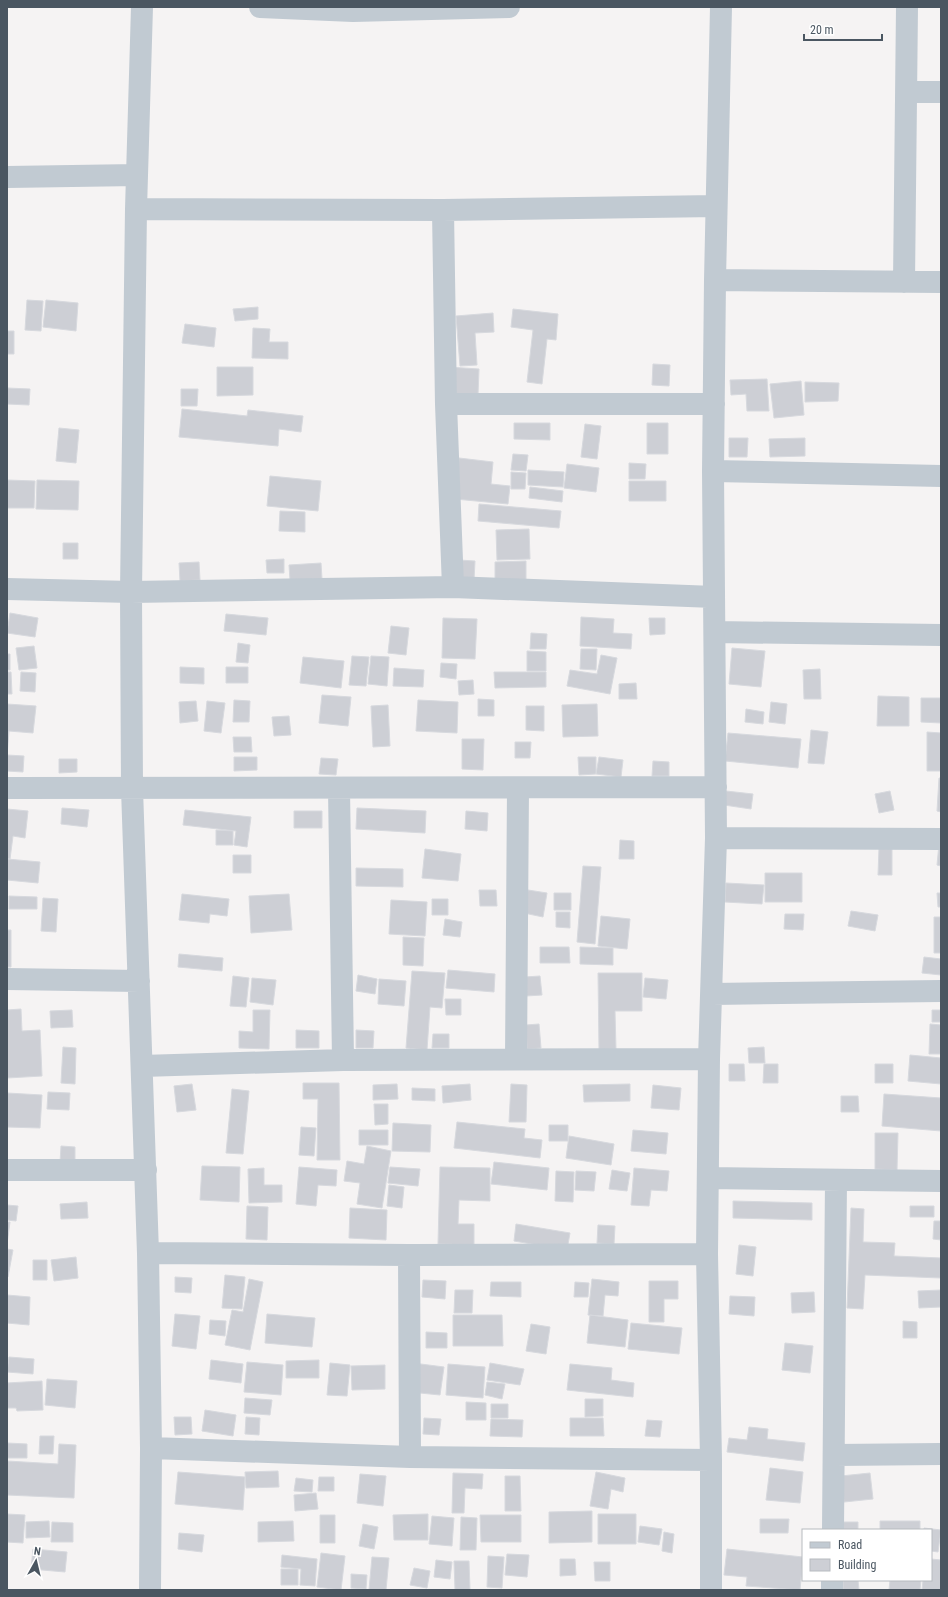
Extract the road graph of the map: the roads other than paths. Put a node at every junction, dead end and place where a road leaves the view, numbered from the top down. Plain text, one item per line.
1 (142, 7) edge
2 (260, 7) edge
3 (509, 7) edge
4 (721, 7) edge
5 (907, 7) edge
6 (353, 9) edge
7 (907, 92) junction
8 (941, 92) edge
9 (137, 175) junction
10 (7, 177) edge
11 (716, 206) junction
12 (136, 209) junction
13 (443, 210) junction
14 (715, 280) junction
15 (904, 282) junction
16 (941, 282) edge
17 (446, 404) junction
18 (714, 404) junction
19 (713, 471) junction
20 (941, 476) edge
21 (453, 587) junction
22 (7, 589) edge
23 (131, 592) junction
24 (714, 597) junction
25 (715, 632) junction
26 (941, 635) edge
27 (716, 787) junction
28 (7, 788) edge
29 (518, 788) junction
30 (132, 789) junction
31 (339, 789) junction
32 (716, 838) junction
33 (941, 838) edge
34 (7, 979) edge
35 (140, 981) junction
36 (941, 991) edge
37 (712, 994) junction
38 (516, 1059) junction
39 (709, 1059) junction
40 (343, 1060) junction
41 (142, 1066) junction
42 (7, 1170) edge
43 (146, 1170) junction
44 (708, 1178) junction
45 (836, 1180) junction
46 (941, 1182) edge
47 (148, 1253) junction
48 (707, 1254) junction
49 (409, 1255) junction
50 (151, 1448) junction
51 (941, 1454) edge
52 (835, 1455) junction
53 (410, 1457) junction
54 (711, 1460) junction
55 (833, 1529) edge
56 (150, 1590) edge
57 (710, 1590) edge

1 - 9 street
2 - 6 street
3 - 6 street
4 - 11 street
5 - 7 street
7 - 8 street
7 - 15 street
9 - 10 street
9 - 12 street
11 - 13 street
11 - 14 street
12 - 13 street
12 - 23 street
13 - 17 street
14 - 15 street
14 - 18 street
15 - 16 street
17 - 18 street
17 - 21 street
18 - 19 street
19 - 20 street
19 - 24 street
21 - 23 street
21 - 24 street
22 - 23 street
23 - 30 street
24 - 25 street
25 - 26 street
25 - 27 street
27 - 29 street
27 - 32 street
28 - 30 street
29 - 31 street
29 - 38 street
30 - 31 street
30 - 35 street
31 - 40 street
32 - 33 street
32 - 37 street
34 - 35 street
35 - 41 street
36 - 37 street
37 - 39 street
38 - 39 street
38 - 40 street
39 - 44 street
40 - 41 street
41 - 43 street
42 - 43 street
43 - 47 street
44 - 45 street
44 - 48 street
45 - 46 street
45 - 52 street
47 - 49 street
47 - 50 street
48 - 49 street
48 - 54 street
49 - 53 street
50 - 53 street
50 - 56 street
51 - 52 street
52 - 55 street
53 - 54 street
54 - 57 street

